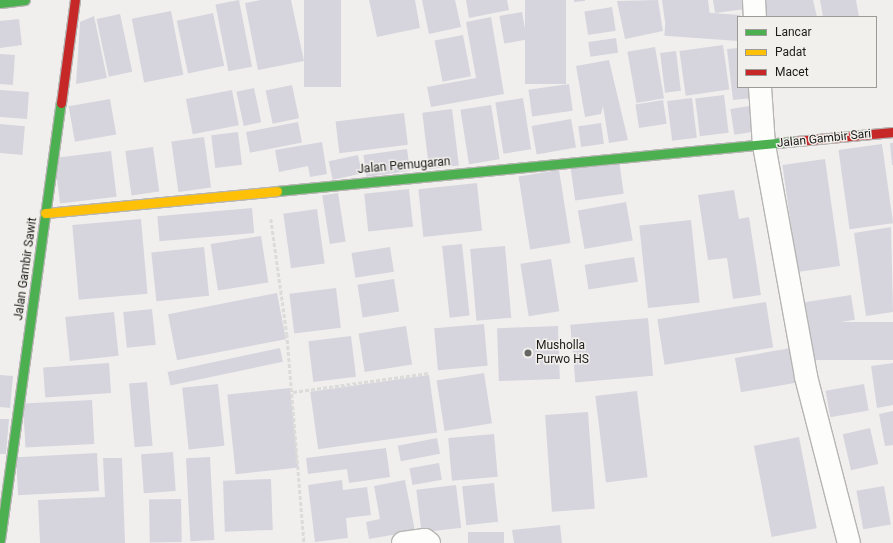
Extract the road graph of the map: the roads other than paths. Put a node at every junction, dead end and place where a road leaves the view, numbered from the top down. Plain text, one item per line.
1 (25, 0) edge
2 (75, 0) edge
3 (754, 0) edge
4 (0, 4) edge
5 (755, 16) edge
6 (760, 88) edge
7 (893, 132) edge
8 (764, 145) junction
9 (46, 213) junction
10 (0, 540) edge
11 (402, 543) edge
12 (428, 543) edge
13 (849, 543) edge

1 - 4 street
2 - 9 street, Jalan Gambir Sawit
3 - 5 street
6 - 8 street, Jalan Gambir Sari
7 - 8 street, Jalan Gambir Sari
8 - 9 street, Jalan Pemugaran
8 - 13 street
9 - 10 street, Jalan Gambir Sawit
11 - 12 street

